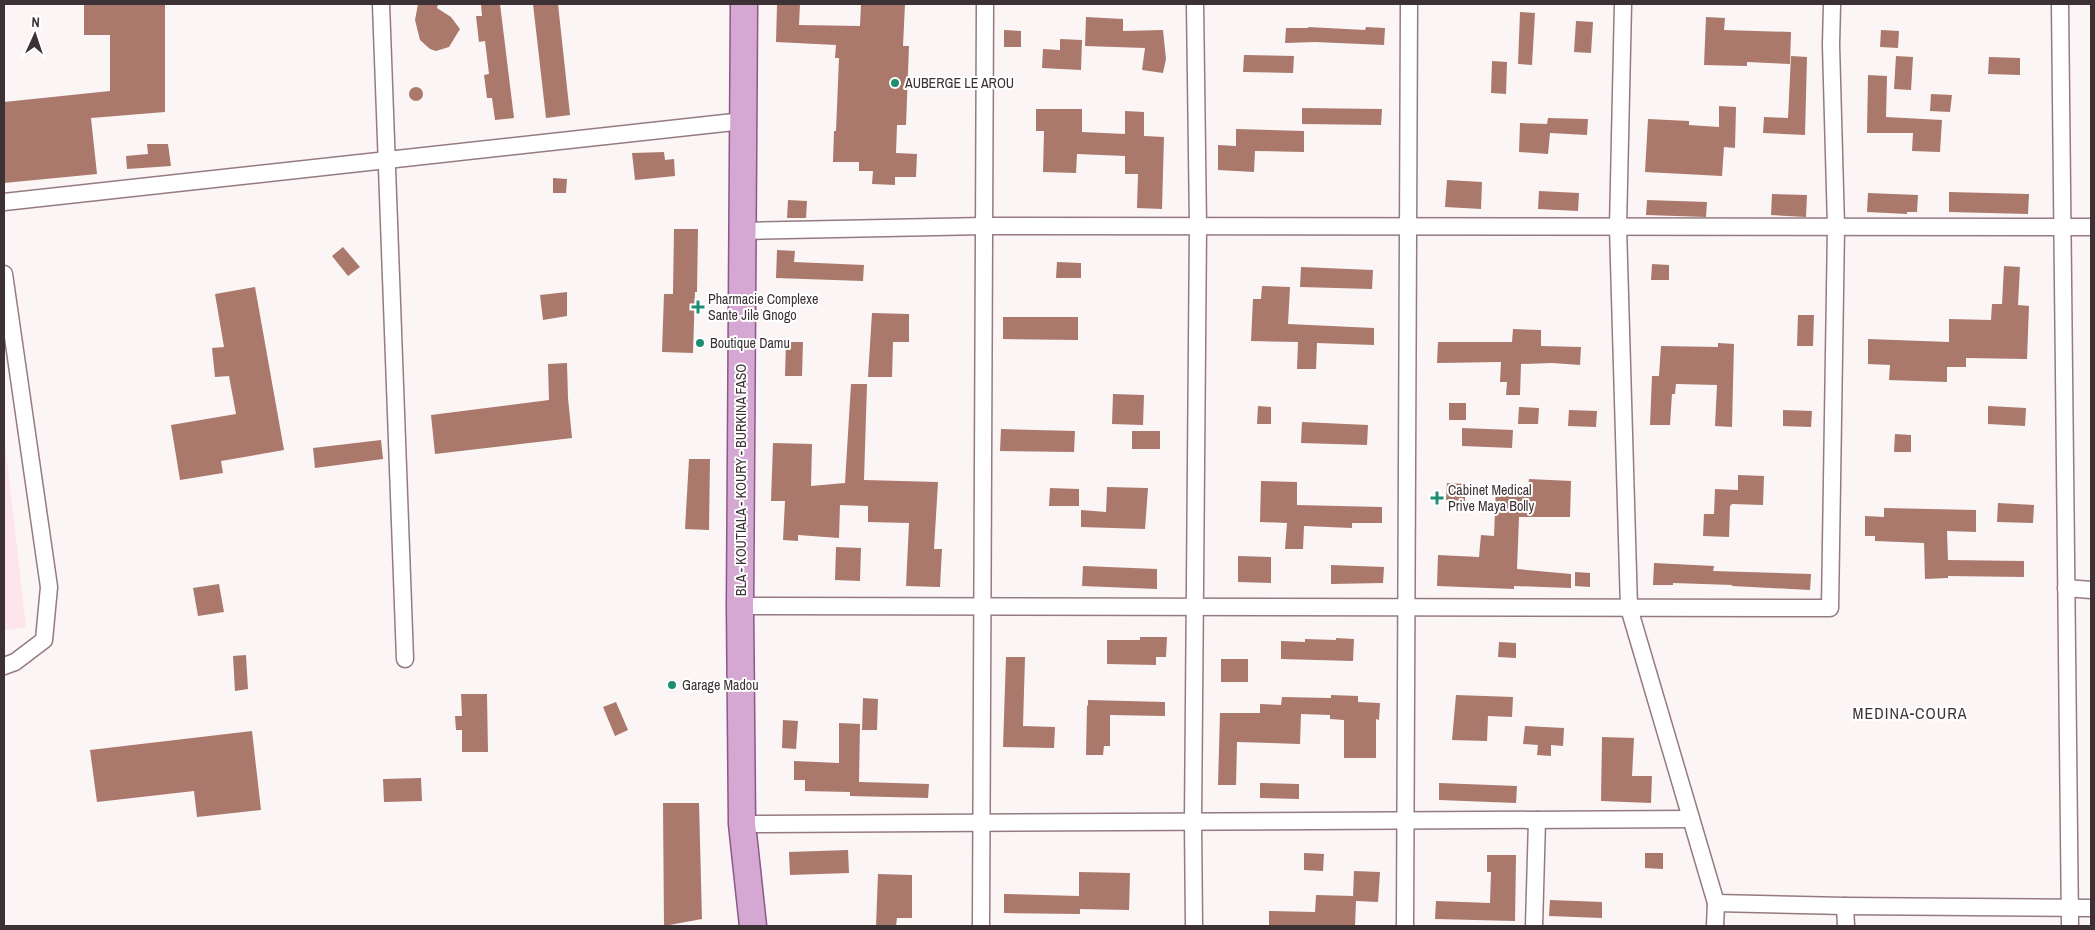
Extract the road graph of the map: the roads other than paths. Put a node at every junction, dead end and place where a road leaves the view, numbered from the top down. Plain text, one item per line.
1 (382, 4) edge
2 (744, 4) edge
3 (985, 4) edge
4 (1195, 4) edge
5 (1409, 4) edge
6 (1623, 4) edge
7 (1832, 4) edge
8 (2060, 4) edge
9 (743, 121) junction
10 (387, 159) junction
11 (4, 202) edge
12 (984, 226) junction
13 (1198, 226) junction
14 (1408, 226) junction
15 (1618, 227) junction
16 (2062, 227) junction
17 (2091, 227) edge
18 (1836, 228) junction
19 (742, 231) junction
20 (4, 274) edge
21 (2066, 588) junction
22 (2091, 590) edge
23 (740, 606) junction
24 (982, 607) junction
25 (1194, 607) junction
26 (1406, 608) junction
27 (1629, 608) junction
28 (405, 659) dead end
29 (5, 668) edge
30 (1691, 819) junction
31 (1537, 820) junction
32 (1405, 821) junction
33 (1193, 822) junction
34 (982, 823) junction
35 (742, 824) junction
36 (1716, 902) junction
37 (1845, 906) junction
38 (2070, 908) junction
39 (2091, 908) edge
40 (753, 926) edge
41 (981, 926) edge
42 (1194, 926) edge
43 (1405, 926) edge
44 (1534, 926) edge
45 (1715, 926) edge
46 (1846, 926) edge
47 (2070, 926) edge

1 - 10 street
2 - 9 main road, BLA - KOUTIALA - KOURY - BURKINA FASO
3 - 12 street
4 - 13 street
5 - 14 street
6 - 15 street
7 - 18 street
8 - 16 street
9 - 10 street
9 - 19 main road, BLA - KOUTIALA - KOURY - BURKINA FASO
10 - 11 street
10 - 28 street
12 - 13 street
12 - 19 street
12 - 24 street
13 - 14 street
13 - 25 street
14 - 15 street
14 - 26 street
15 - 18 street
15 - 27 street
16 - 17 street
16 - 18 street
16 - 21 street
18 - 27 street
19 - 23 main road, BLA - KOUTIALA - KOURY - BURKINA FASO
20 - 29 street
21 - 22 street
21 - 38 street
23 - 24 street
23 - 35 main road, BLA - KOUTIALA - KOURY - BURKINA FASO
24 - 25 street
24 - 34 street
25 - 26 street
25 - 33 street
26 - 27 street
26 - 32 street
27 - 30 street
30 - 31 street
30 - 36 street
31 - 32 street
31 - 44 street
32 - 33 street
32 - 43 street
33 - 34 street
33 - 42 street
34 - 35 street
34 - 41 street
35 - 40 main road, BLA - KOUTIALA - KOURY - BURKINA FASO
36 - 37 street
36 - 45 street
37 - 38 street
37 - 46 street
38 - 39 street
38 - 47 street

